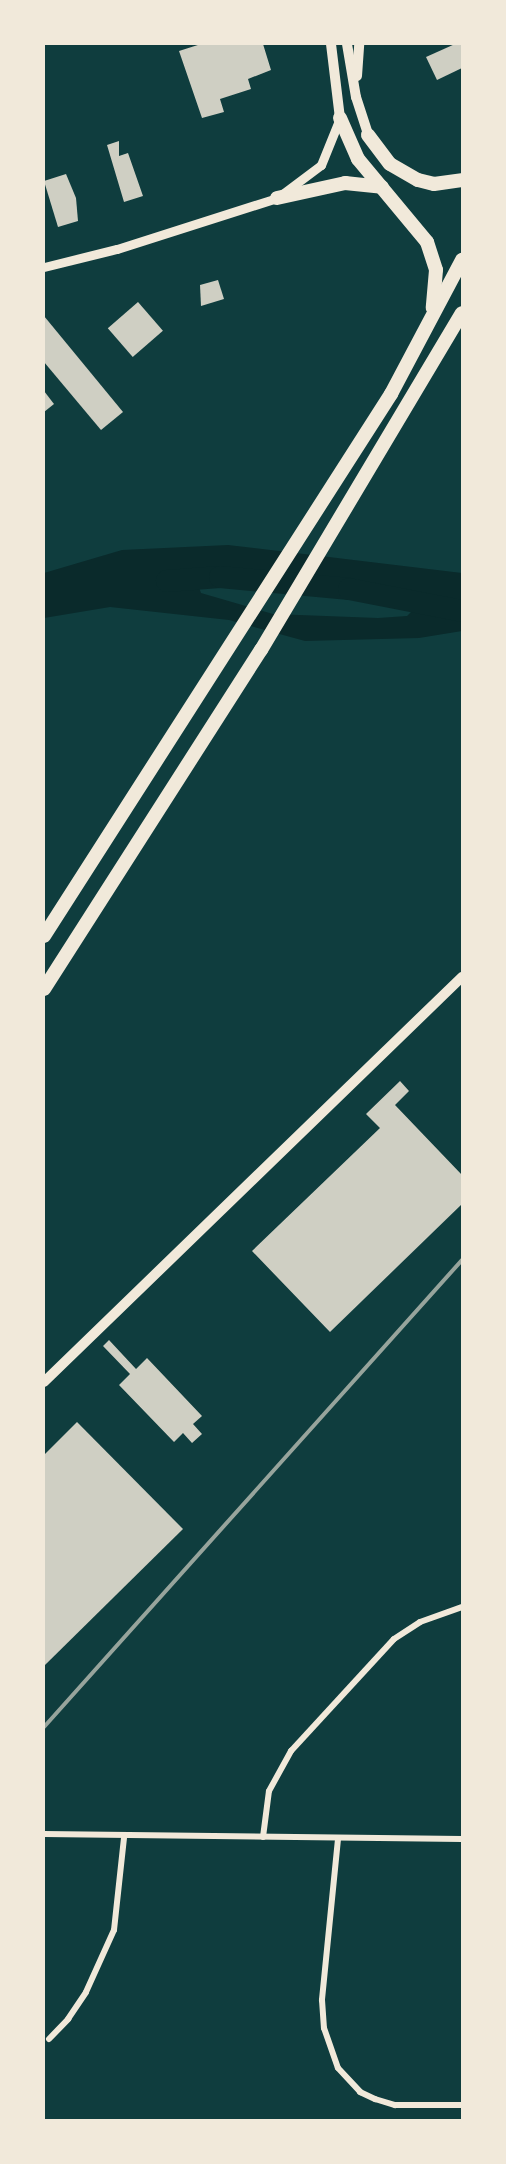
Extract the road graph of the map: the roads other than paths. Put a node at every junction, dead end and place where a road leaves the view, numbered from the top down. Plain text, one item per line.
1 (331, 44) edge
2 (347, 44) edge
3 (359, 44) edge
4 (356, 97) junction
5 (340, 118) junction
6 (368, 135) joint
7 (462, 180) edge
8 (382, 187) junction
9 (277, 198) junction
10 (462, 260) edge
11 (44, 267) edge
12 (462, 313) edge
13 (430, 322) junction
14 (44, 936) edge
15 (462, 977) edge
16 (44, 989) edge
17 (44, 1382) edge
18 (462, 1607) edge
19 (44, 1834) edge
20 (263, 1837) junction
21 (124, 1838) junction
22 (338, 1839) junction
23 (462, 1839) edge
24 (49, 2039) dead end
25 (462, 2105) edge

1 - 5 main road
2 - 4 main road
3 - 4 main road
4 - 6 main road
5 - 8 highway
5 - 9 street
6 - 7 highway
8 - 9 highway
8 - 13 highway
9 - 11 street
10 - 13 highway
12 - 16 highway
13 - 14 highway
15 - 17 main road
18 - 20 street
19 - 21 street
20 - 21 street
20 - 22 street
21 - 24 street
22 - 23 street
22 - 25 street

